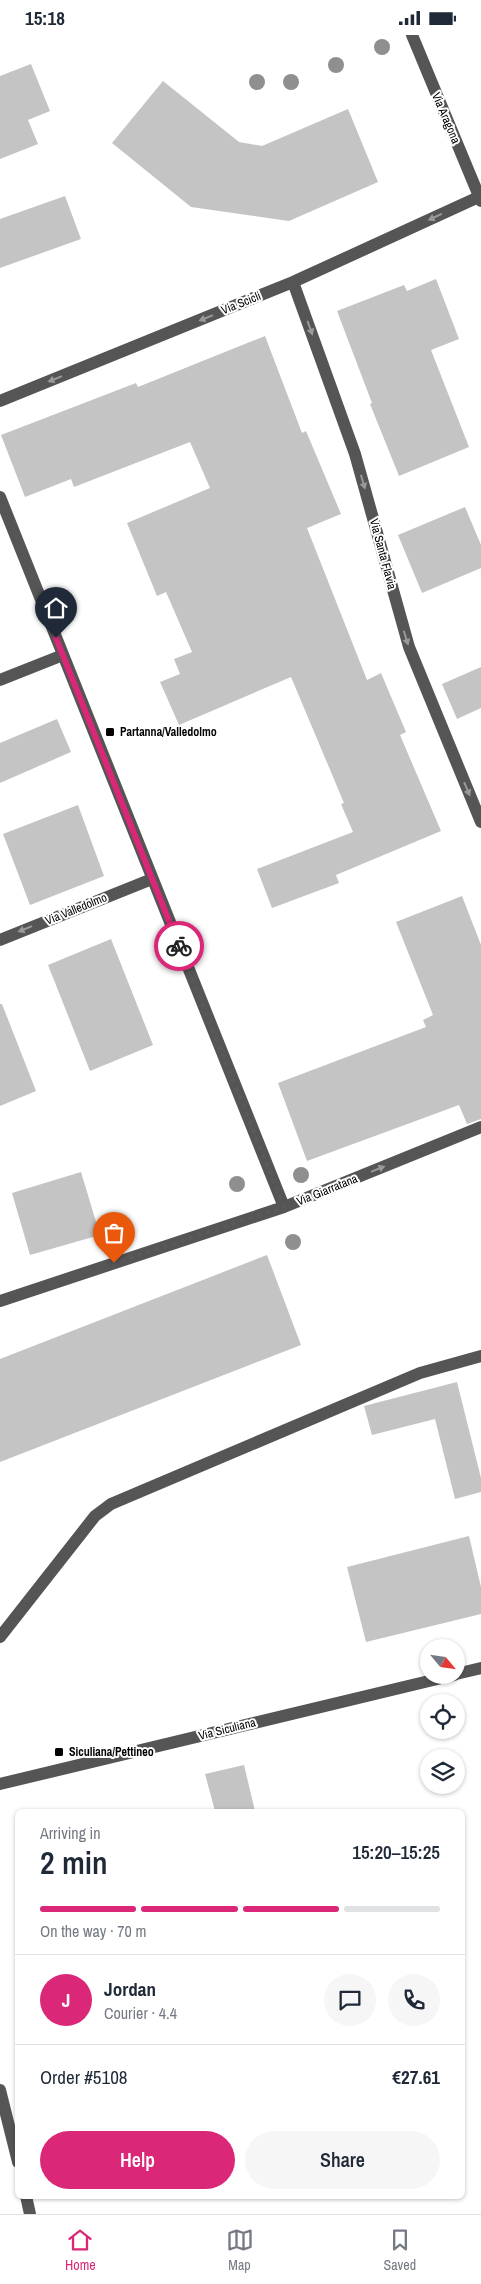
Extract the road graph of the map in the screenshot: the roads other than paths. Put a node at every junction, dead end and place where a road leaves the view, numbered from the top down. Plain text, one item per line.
1 (412, 35) edge
2 (480, 198) edge
3 (293, 282) junction
4 (0, 401) edge
5 (0, 497) edge
6 (63, 655) junction
7 (0, 680) edge
8 (481, 822) edge
9 (152, 879) junction
10 (0, 940) edge
11 (481, 1127) edge
12 (284, 1207) junction
13 (0, 1301) edge
14 (481, 1357) edge
15 (0, 1637) edge
16 (481, 1668) edge
17 (465, 1672) edge
18 (420, 1683) edge
19 (0, 1784) edge
20 (0, 2090) edge
21 (15, 2150) edge
22 (27, 2199) edge
23 (30, 2214) edge

1 - 2 street, Via Aragona
2 -> 3 street, Via Scicli
3 -> 4 street, Via Scicli
3 -> 8 street, Via Santa Flavia
5 - 6 street
6 - 7 street
6 - 9 street
9 -> 10 street, Via Valledolmo
9 - 12 street
12 -> 11 street, Via Giarratana
12 - 13 street, Via Giarratana
14 - 15 street
16 - 17 street, Via Siculiana
18 - 19 street, Via Siculiana
20 - 21 street
22 - 23 street

